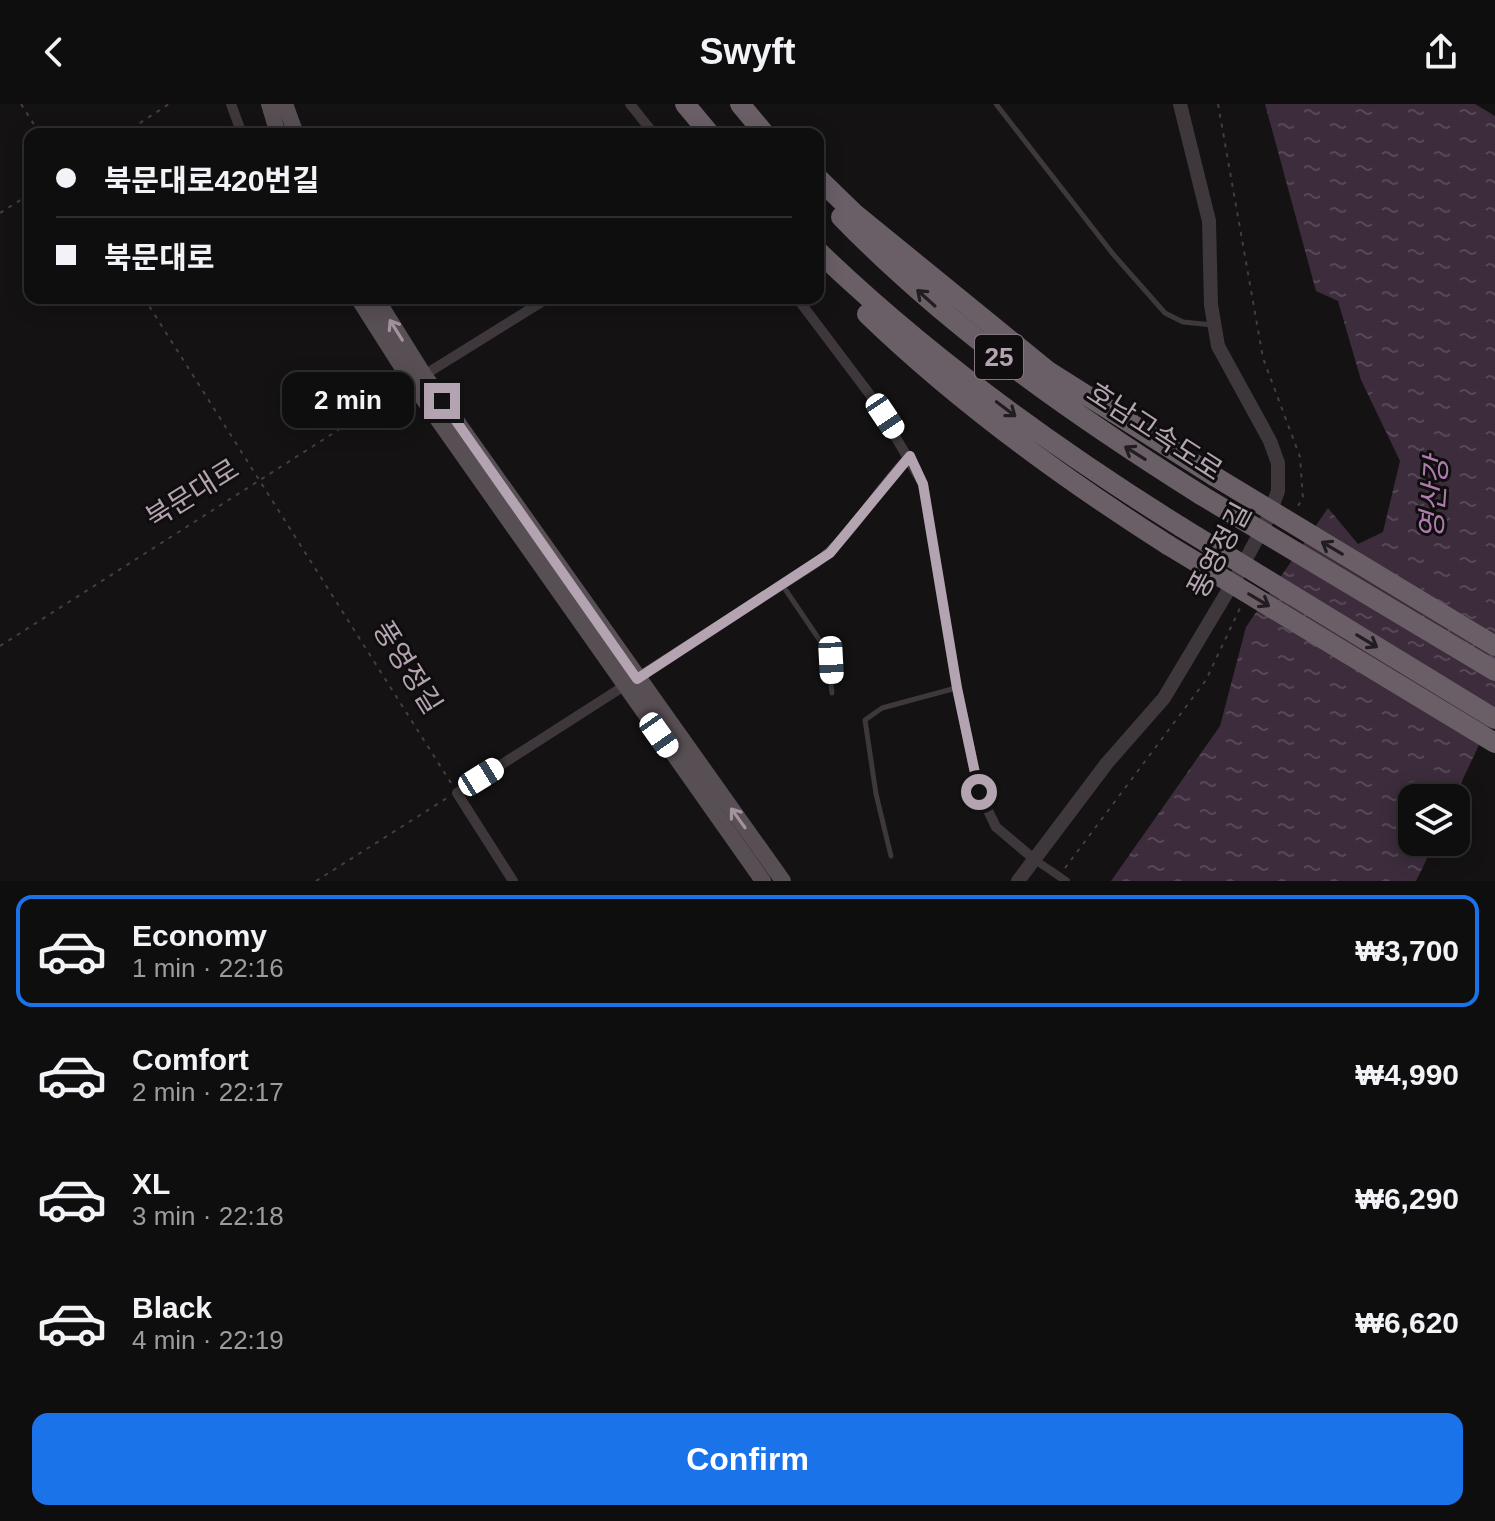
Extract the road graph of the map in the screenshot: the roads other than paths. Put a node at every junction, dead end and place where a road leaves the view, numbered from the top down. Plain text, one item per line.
1 (231, 104) edge
2 (269, 104) edge
3 (285, 104) edge
4 (630, 104) edge
5 (675, 104) edge
6 (685, 104) edge
7 (740, 104) edge
8 (756, 104) edge
9 (996, 104) edge
10 (1180, 104) edge
11 (240, 128) edge
12 (276, 128) edge
13 (294, 128) edge
14 (649, 128) edge
15 (693, 128) edge
16 (705, 128) edge
17 (760, 128) edge
18 (776, 128) edge
19 (824, 184) edge
20 (824, 200) edge
21 (824, 256) edge
22 (824, 273) edge
23 (356, 304) edge
24 (361, 304) edge
25 (379, 304) edge
26 (538, 304) edge
27 (802, 304) edge
28 (367, 314) junction
29 (1213, 325) junction
30 (418, 379) junction
31 (910, 456) junction
32 (783, 586) junction
33 (1495, 646) edge
34 (1495, 671) edge
35 (631, 682) junction
36 (957, 688) junction
37 (832, 693) dead end
38 (1495, 719) edge
39 (1495, 743) edge
40 (891, 856) dead end
41 (1037, 862) junction
42 (513, 881) edge
43 (763, 881) edge
44 (783, 881) edge
45 (1018, 881) edge
46 (1066, 881) edge

1 - 11 street
2 - 12 main road
3 - 13 main road
4 - 14 street
5 - 15 highway
6 - 16 highway
7 - 17 highway
8 - 18 highway
9 - 29 lane
10 - 29 street, 풍영정길
33 -> 19 highway, bridge
34 -> 20 highway, 호남고속도로 / 25, bridge
21 -> 38 highway, 25, bridge
22 -> 39 highway, bridge
23 - 28 street
24 - 28 main road
30 -> 25 main road
26 - 30 street
27 - 31 street
28 - 30 main road
29 - 41 street, 풍영정길
30 - 35 main road
31 - 32 street
31 - 36 street
32 - 35 street
32 - 37 lane
35 - 42 street
35 - 43 main road
44 -> 35 main road
36 - 40 lane
36 - 41 street
41 - 45 street, 풍영정길
41 - 46 street, bridge

